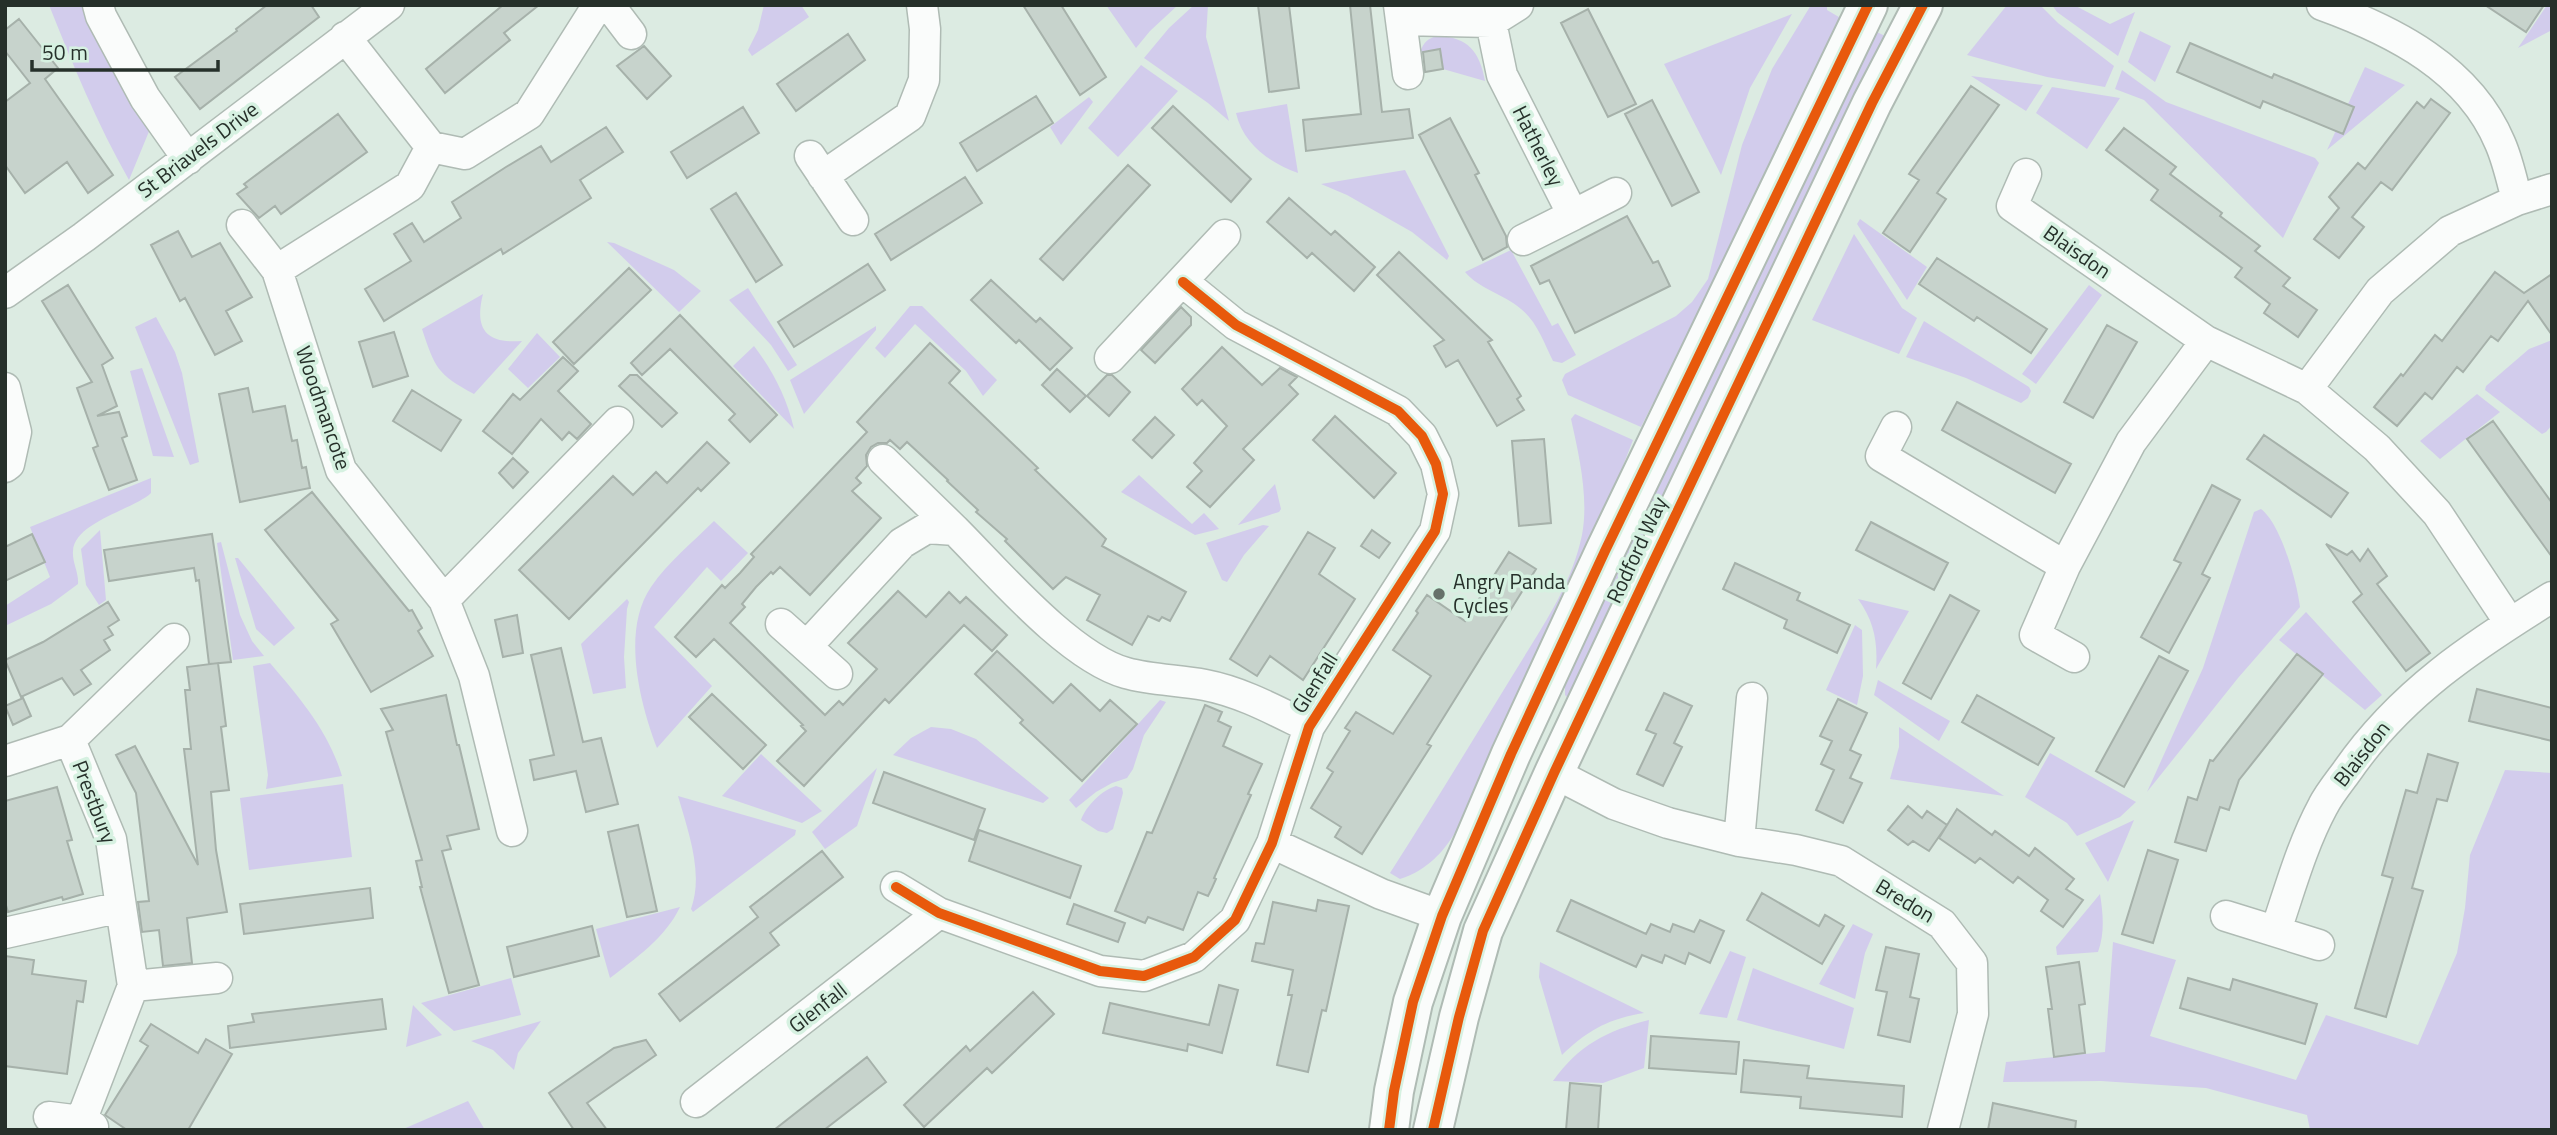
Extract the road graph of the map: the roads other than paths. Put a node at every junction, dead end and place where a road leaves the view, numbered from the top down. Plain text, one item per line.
1 (98, 5) edge
2 (389, 5) edge
3 (598, 5) edge
4 (609, 5) edge
5 (922, 5) edge
6 (1518, 5) edge
7 (1868, 5) edge
8 (1923, 5) edge
9 (2322, 5) edge
10 (1400, 13) edge
11 (1491, 22) junction
12 (631, 34) dead end
13 (345, 37) junction
14 (1408, 74) dead end
15 (431, 148) junction
16 (188, 159) junction
17 (2026, 174) dead end
18 (2552, 189) edge
19 (1616, 193) dead end
20 (2517, 200) junction
21 (1573, 215) junction
22 (853, 220) dead end
23 (242, 225) dead end
24 (1225, 236) dead end
25 (1524, 240) dead end
26 (277, 270) junction
27 (1183, 282) junction
28 (5, 293) edge
29 (2206, 341) junction
30 (1110, 358) dead end
31 (5, 388) edge
32 (2307, 388) junction
33 (618, 422) dead end
34 (1896, 427) dead end
35 (883, 460) dead end
36 (5, 467) edge
37 (954, 530) junction
38 (2065, 566) junction
39 (2552, 597) edge
40 (444, 600) junction
41 (2510, 623) junction
42 (781, 624) dead end
43 (174, 639) dead end
44 (807, 646) junction
45 (2074, 657) dead end
46 (837, 674) dead end
47 (1752, 698) dead end
48 (1309, 727) junction
49 (70, 740) junction
50 (1511, 754) junction
51 (5, 761) edge
52 (1554, 774) junction
53 (512, 831) dead end
54 (1739, 841) junction
55 (1272, 843) junction
56 (896, 887) dead end
57 (121, 907) junction
58 (939, 913) junction
59 (1442, 916) junction
60 (2226, 916) dead end
61 (2276, 930) junction
62 (1483, 931) junction
63 (5, 933) edge
64 (2319, 945) dead end
65 (218, 978) dead end
66 (133, 986) junction
67 (696, 1102) dead end
68 (49, 1118) dead end
69 (1389, 1130) edge
70 (1433, 1130) edge
71 (1943, 1130) edge

1 - 16 street
2 - 13 street, St Briavels Drive
3 - 15 street
4 - 12 street
5 - 22 street
6 - 11 street
7 - 50 street, Rodford Way
8 - 52 street, Rodford Way
9 - 20 street
10 - 11 street
10 - 14 street
11 - 21 street, Hatherley
13 - 15 street
13 - 16 street, St Briavels Drive
15 - 26 street
16 - 28 street, St Briavels Drive
17 - 29 street, Blaisdon
18 - 20 street
19 - 21 street
20 - 32 street
21 - 25 street
23 - 26 street, Woodmancote
24 - 27 street
26 - 40 street, Woodmancote
27 - 30 street
27 - 48 street, Glenfall
29 - 32 street, Blaisdon
29 - 38 street
31 - 36 street
32 - 41 street, Blaisdon
33 - 40 street
34 - 38 street
35 - 37 street, Glenfall
37 - 44 street
37 - 48 street, Glenfall
38 - 45 street
39 - 41 street, Blaisdon
40 - 53 street, Woodmancote
41 - 61 street, Blaisdon
42 - 44 street
43 - 49 street, Prestbury
44 - 46 street
47 - 54 street
48 - 55 street, Glenfall
49 - 51 street, Prestbury
49 - 57 street, Prestbury
50 - 52 street
50 - 59 street, Rodford Way
52 - 54 street, Bredon
52 - 62 street, Rodford Way
54 - 71 street, Bredon
55 - 58 street, Glenfall
55 - 59 street
56 - 58 street, Glenfall
57 - 63 street
57 - 66 street, Prestbury
58 - 67 street, Glenfall
59 - 62 street
59 - 69 street, Rodford Way
60 - 61 street
61 - 64 street
62 - 70 street, Rodford Way
65 - 66 street
66 - 68 street, Prestbury

